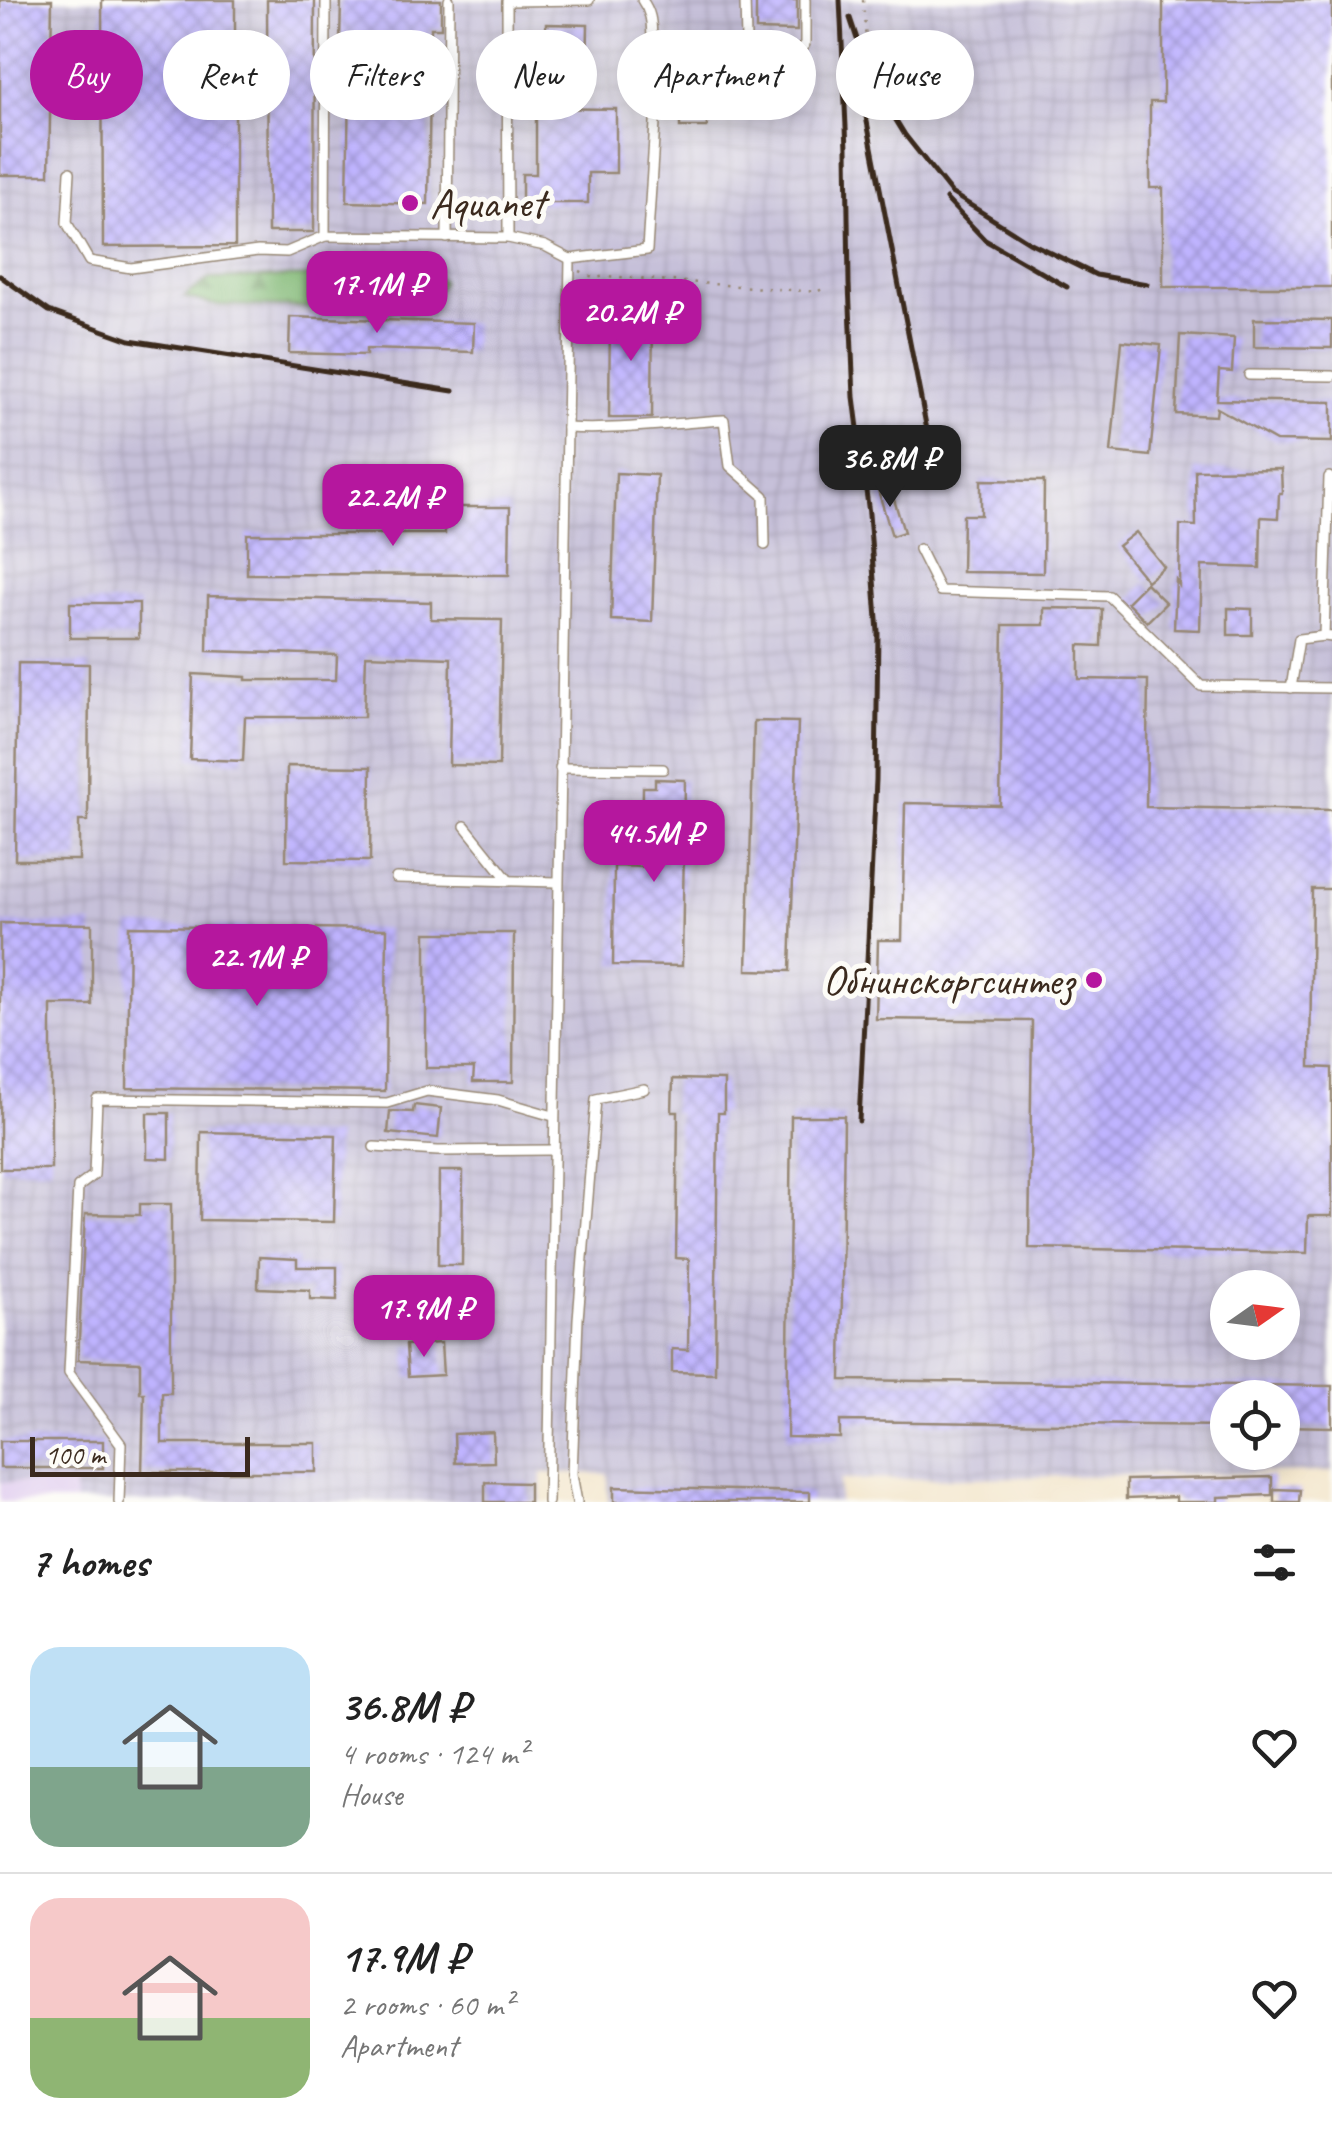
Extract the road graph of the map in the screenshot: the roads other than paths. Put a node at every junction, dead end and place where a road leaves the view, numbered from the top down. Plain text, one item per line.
1 (326, 0) edge
2 (449, 0) edge
3 (538, 0) edge
4 (589, 0) edge
5 (642, 0) edge
6 (745, 0) edge
7 (805, 0) edge
8 (652, 30) edge
9 (746, 30) edge
10 (805, 30) edge
11 (655, 120) edge
12 (70, 172) dead end
13 (326, 236) junction
14 (447, 238) junction
15 (508, 238) junction
16 (570, 263) junction
17 (1249, 375) dead end
18 (1332, 376) edge
19 (566, 428) junction
20 (1330, 477) dead end
21 (766, 546) dead end
22 (919, 549) dead end
23 (1328, 637) edge
24 (1290, 688) junction
25 (1332, 688) edge
26 (560, 768) junction
27 (663, 769) dead end
28 (465, 826) dead end
29 (396, 878) dead end
30 (509, 881) junction
31 (558, 882) junction
32 (644, 1089) dead end
33 (553, 1116) junction
34 (374, 1147) dead end
35 (552, 1150) junction
36 (120, 1502) edge
37 (548, 1502) edge
38 (578, 1502) edge

1 - 13 lane
2 - 14 lane
3 - 4 lane
3 - 15 lane
5 - 8 lane
6 - 9 lane
7 - 10 lane
11 - 16 lane
12 - 13 lane
13 - 14 lane
14 - 15 lane
15 - 16 lane
16 - 19 lane
17 - 18 lane
19 - 21 lane
19 - 26 lane
20 - 23 lane
22 - 24 lane
23 - 24 lane
24 - 25 lane
26 - 27 lane
26 - 31 lane
28 - 30 lane
29 - 30 lane
30 - 31 lane
31 - 33 lane
32 - 38 lane
33 - 35 lane
33 - 36 lane
34 - 35 lane
35 - 37 lane

